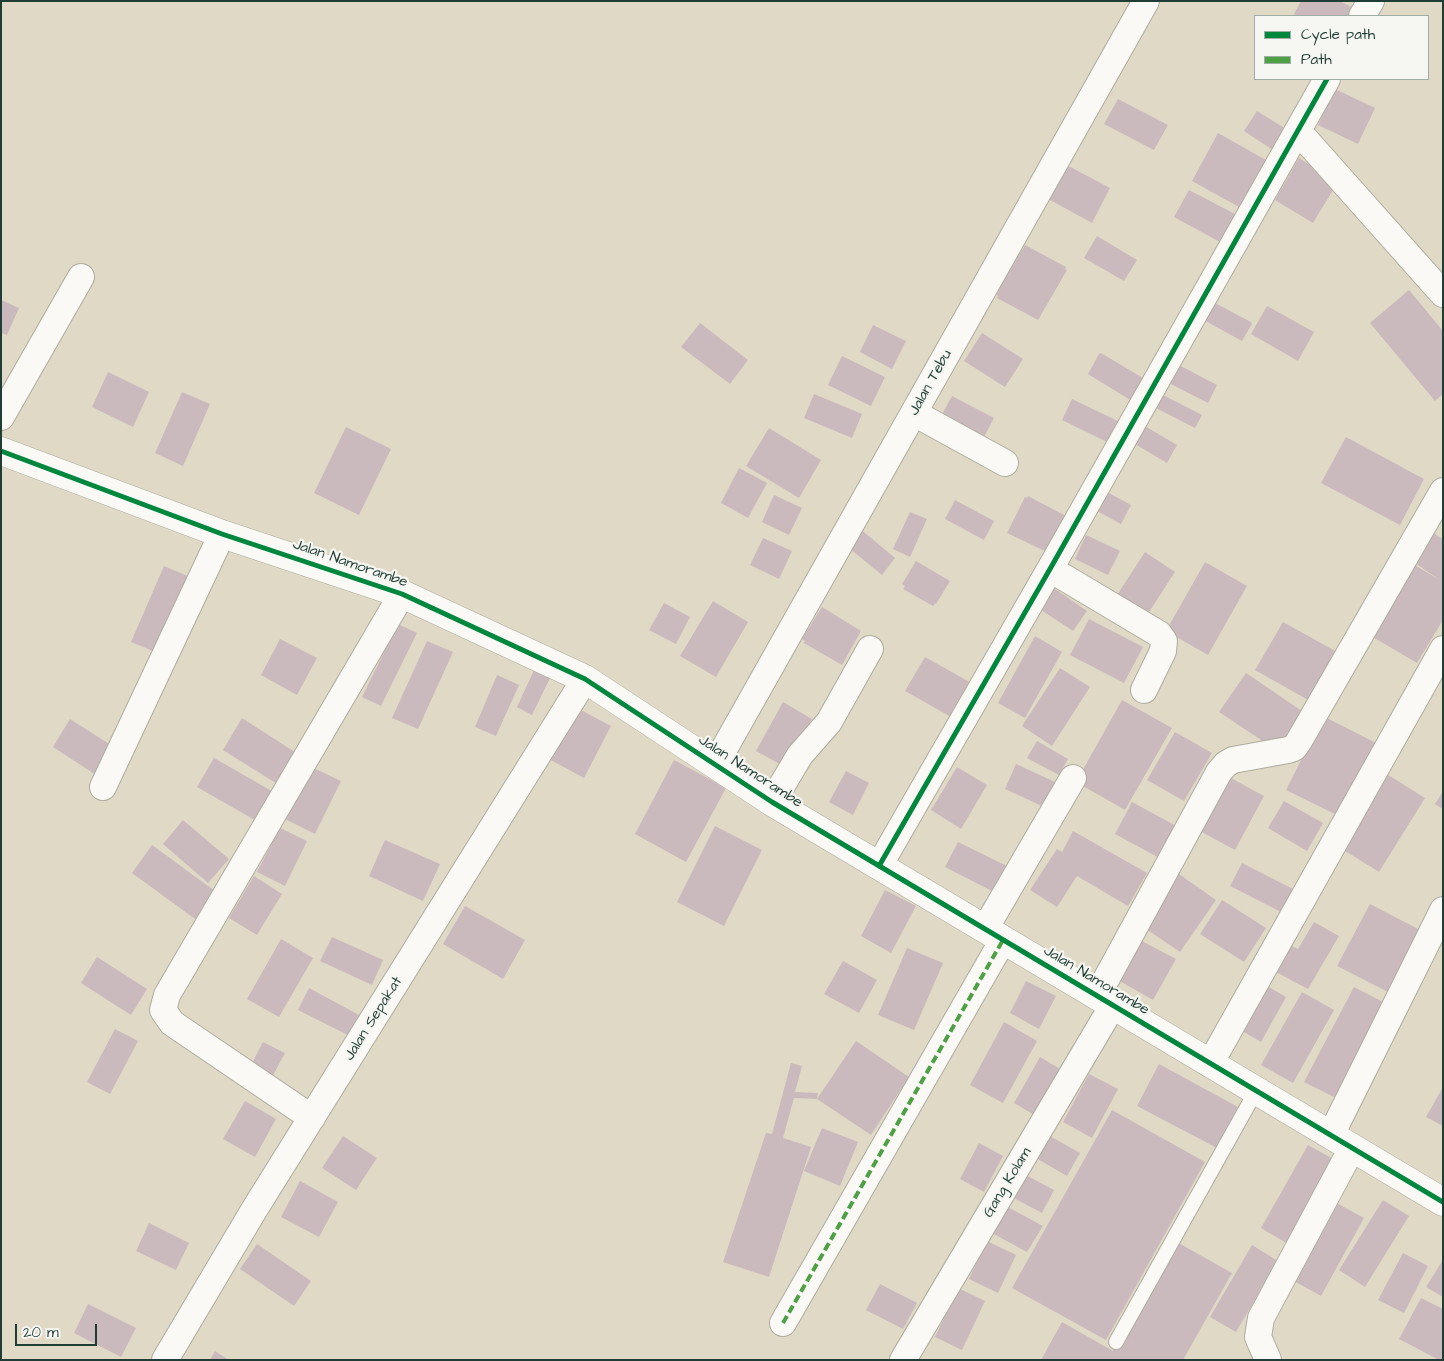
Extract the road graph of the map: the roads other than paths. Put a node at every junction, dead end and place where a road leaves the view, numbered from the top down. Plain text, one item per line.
1 (1146, 1) edge
2 (1371, 1) edge
3 (1363, 15) edge
4 (1326, 80) edge
5 (1298, 132) junction
6 (81, 277) dead end
7 (1443, 294) edge
8 (914, 413) junction
9 (1, 417) edge
10 (1, 451) edge
11 (1005, 463) dead end
12 (1443, 491) edge
13 (222, 534) junction
14 (1050, 569) junction
15 (402, 594) junction
16 (870, 648) dead end
17 (1443, 649) edge
18 (585, 679) junction
19 (1144, 690) dead end
20 (715, 765) junction
21 (1073, 778) dead end
22 (103, 787) dead end
23 (772, 802) junction
24 (879, 866) junction
25 (1443, 910) edge
26 (994, 934) junction
27 (1105, 1000) junction
28 (1210, 1064) junction
29 (1256, 1090) junction
30 (312, 1118) junction
31 (1341, 1142) junction
32 (1443, 1202) edge
33 (783, 1323) dead end
34 (1116, 1342) dead end
35 (165, 1360) edge
36 (903, 1360) edge
37 (1268, 1360) edge

1 - 8 street, Jalan Tebu
2 - 3 street
4 - 5 street
5 - 7 street
5 - 14 street
6 - 9 street
8 - 11 street
8 - 20 street, Jalan Tebu
10 - 13 street, Jalan Namorambe
12 - 27 street, Gang Kolam
13 - 15 street, Jalan Namorambe
13 - 22 street
14 - 19 street
14 - 24 street
15 - 18 street, Jalan Namorambe
15 - 30 street
16 - 23 street
17 - 28 street
18 - 20 street, Jalan Namorambe
18 - 30 street, Jalan Sepakat
20 - 23 street, Jalan Namorambe
21 - 26 street
23 - 24 street, Jalan Namorambe
24 - 26 street, Jalan Namorambe
25 - 31 street
26 - 27 street, Jalan Namorambe
26 - 33 street
27 - 28 street, Jalan Namorambe
27 - 36 street, Gang Kolam
28 - 29 street, Jalan Namorambe
29 - 31 street, Jalan Namorambe
29 - 34 lane
30 - 35 street, Jalan Sepakat
31 - 32 street, Jalan Namorambe
31 - 37 street

